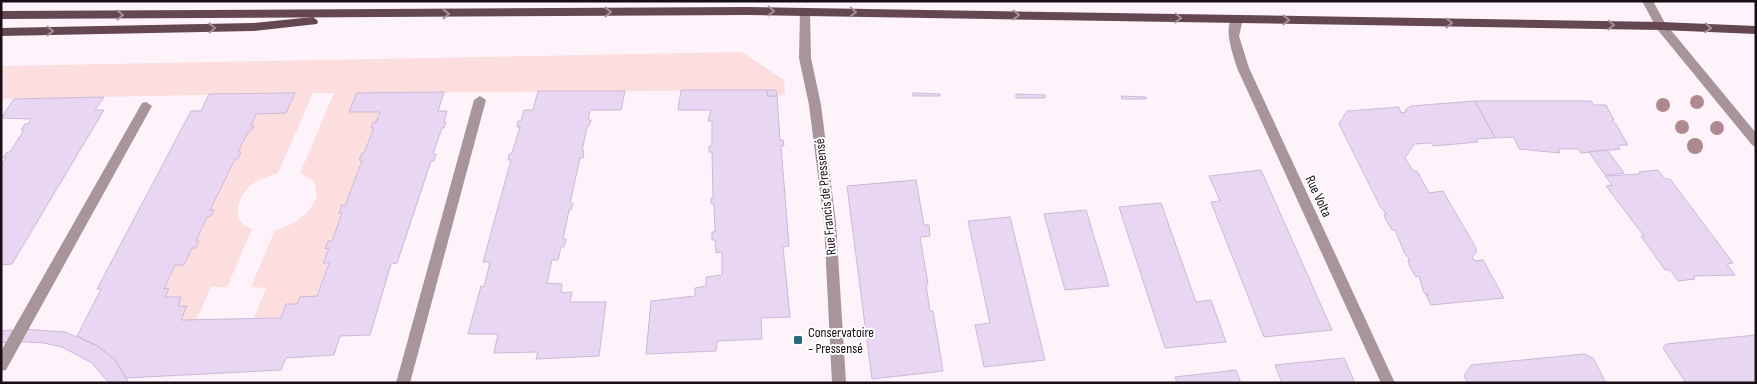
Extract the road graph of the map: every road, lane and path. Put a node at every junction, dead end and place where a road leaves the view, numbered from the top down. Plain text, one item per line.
1 (1647, 1) edge
2 (804, 6) edge
3 (397, 14) junction
4 (1, 15) edge
5 (1238, 19) junction
6 (1661, 26) junction
7 (1756, 30) edge
8 (1, 32) edge
9 (480, 100) dead end
10 (146, 106) dead end
11 (1756, 142) edge
12 (1, 365) edge
13 (403, 383) edge
14 (839, 383) edge
15 (1388, 383) edge

1 - 6 street
3 -> 2 main road
2 -> 5 main road
2 - 14 street, Rue Francis de Pressensé
4 -> 3 main road
8 -> 3 main road
5 -> 6 main road
5 - 15 street, Rue Volta
6 -> 7 main road
6 - 11 street
9 - 13 street
10 - 12 street

